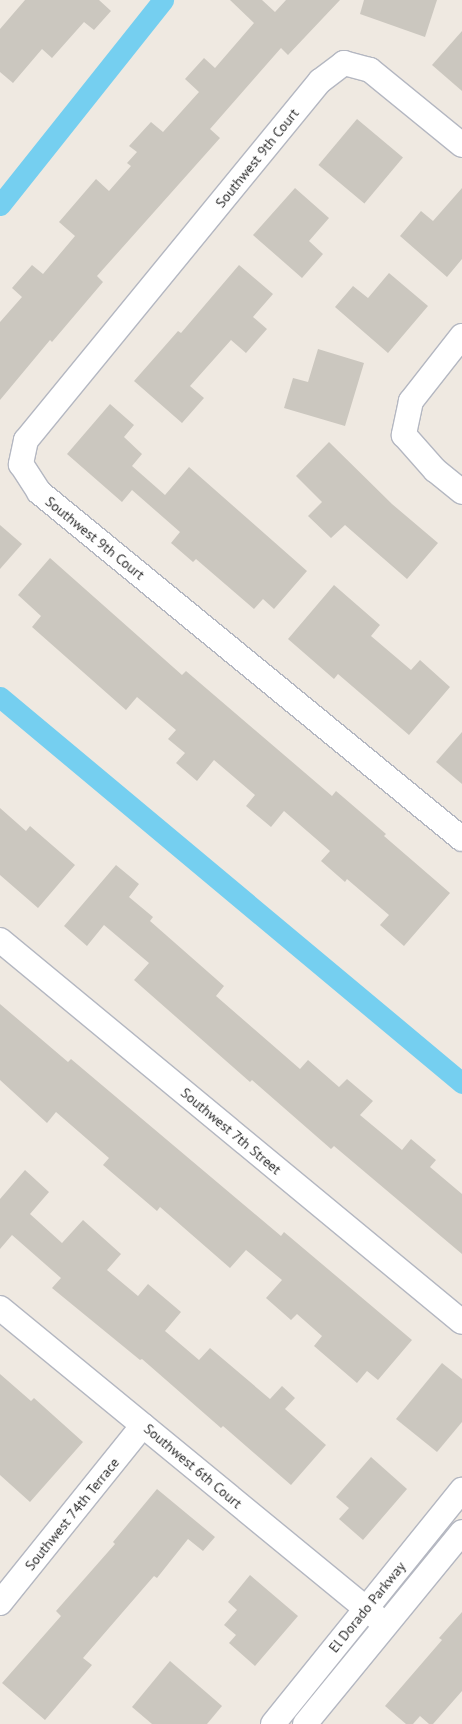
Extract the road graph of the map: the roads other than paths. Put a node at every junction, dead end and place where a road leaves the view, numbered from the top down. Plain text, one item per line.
1 (462, 145) edge
2 (462, 336) edge
3 (462, 492) edge
4 (462, 839) edge
5 (0, 940) edge
6 (0, 1308) edge
7 (462, 1322) edge
8 (143, 1425) junction
9 (462, 1490) edge
10 (462, 1532) edge
11 (0, 1603) edge
12 (366, 1609) junction
13 (386, 1625) junction
14 (273, 1724) edge
15 (305, 1724) edge

1 - 4 street, Southwest 9th Court
2 - 3 street
5 - 7 street, Southwest 7th Street
6 - 8 street, Southwest 6th Court
8 - 11 street, Southwest 74th Terrace
8 - 12 street, Southwest 6th Court
9 - 12 street, El Dorado Parkway
10 - 13 street, El Dorado Parkway
12 - 13 street, Southwest 6th Court
12 - 14 street, El Dorado Parkway
13 - 15 street, El Dorado Parkway

